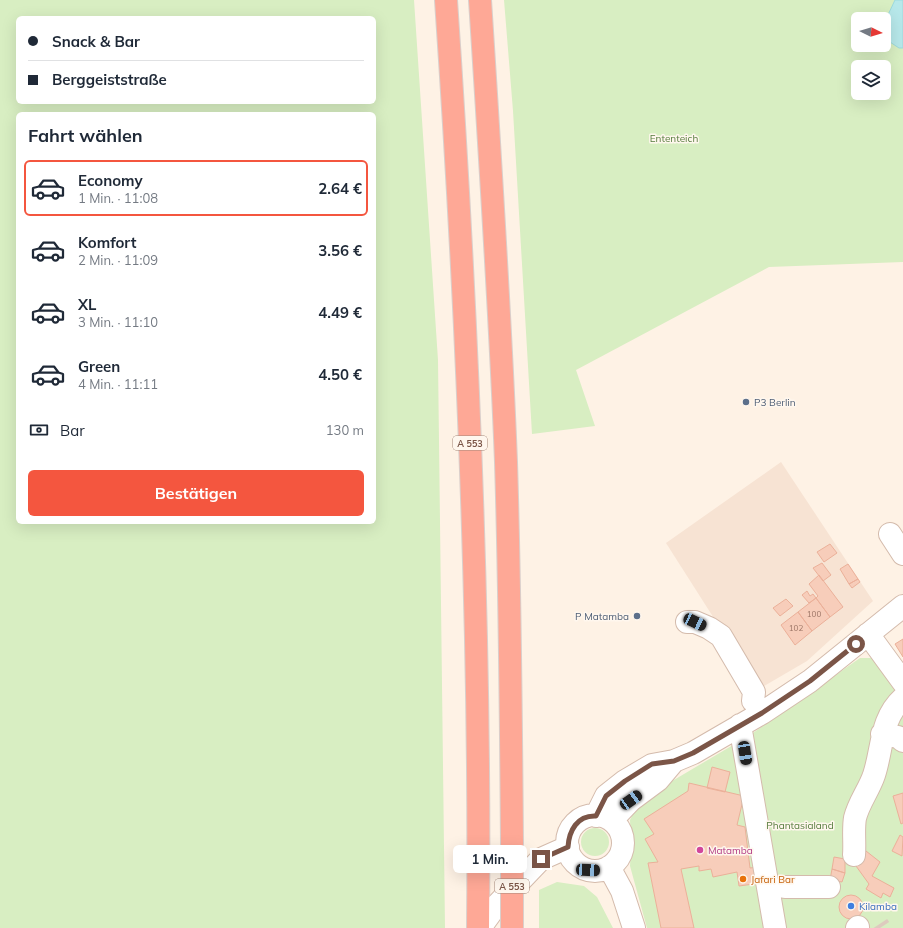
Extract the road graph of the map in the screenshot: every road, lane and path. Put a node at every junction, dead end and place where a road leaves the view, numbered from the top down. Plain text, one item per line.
1 (446, 0) edge
2 (480, 0) edge
3 (890, 534) dead end
4 (903, 554) edge
5 (903, 606) edge
6 (687, 622) dead end
7 (868, 634) junction
8 (903, 682) edge
9 (903, 698) edge
10 (758, 707) junction
11 (740, 725) junction
12 (885, 726) junction
13 (903, 741) edge
14 (604, 818) junction
15 (568, 847) junction
16 (854, 855) dead end
17 (609, 867) junction
18 (777, 887) junction
19 (837, 887) dead end
20 (479, 928) edge
21 (512, 928) edge
22 (634, 928) edge
23 (776, 928) edge

1 - 20 highway, A 553
2 - 21 highway, A 553, bridge
3 - 4 street
5 - 7 street
6 - 10 street
7 - 8 street
7 - 10 street
9 - 12 street
10 - 11 street
11 - 14 street
11 - 18 street
12 - 13 street
12 - 16 street
14 - 15 street
14 - 17 street
15 - 17 street
15 - 20 street
17 - 22 street
18 - 19 street
18 - 23 street

